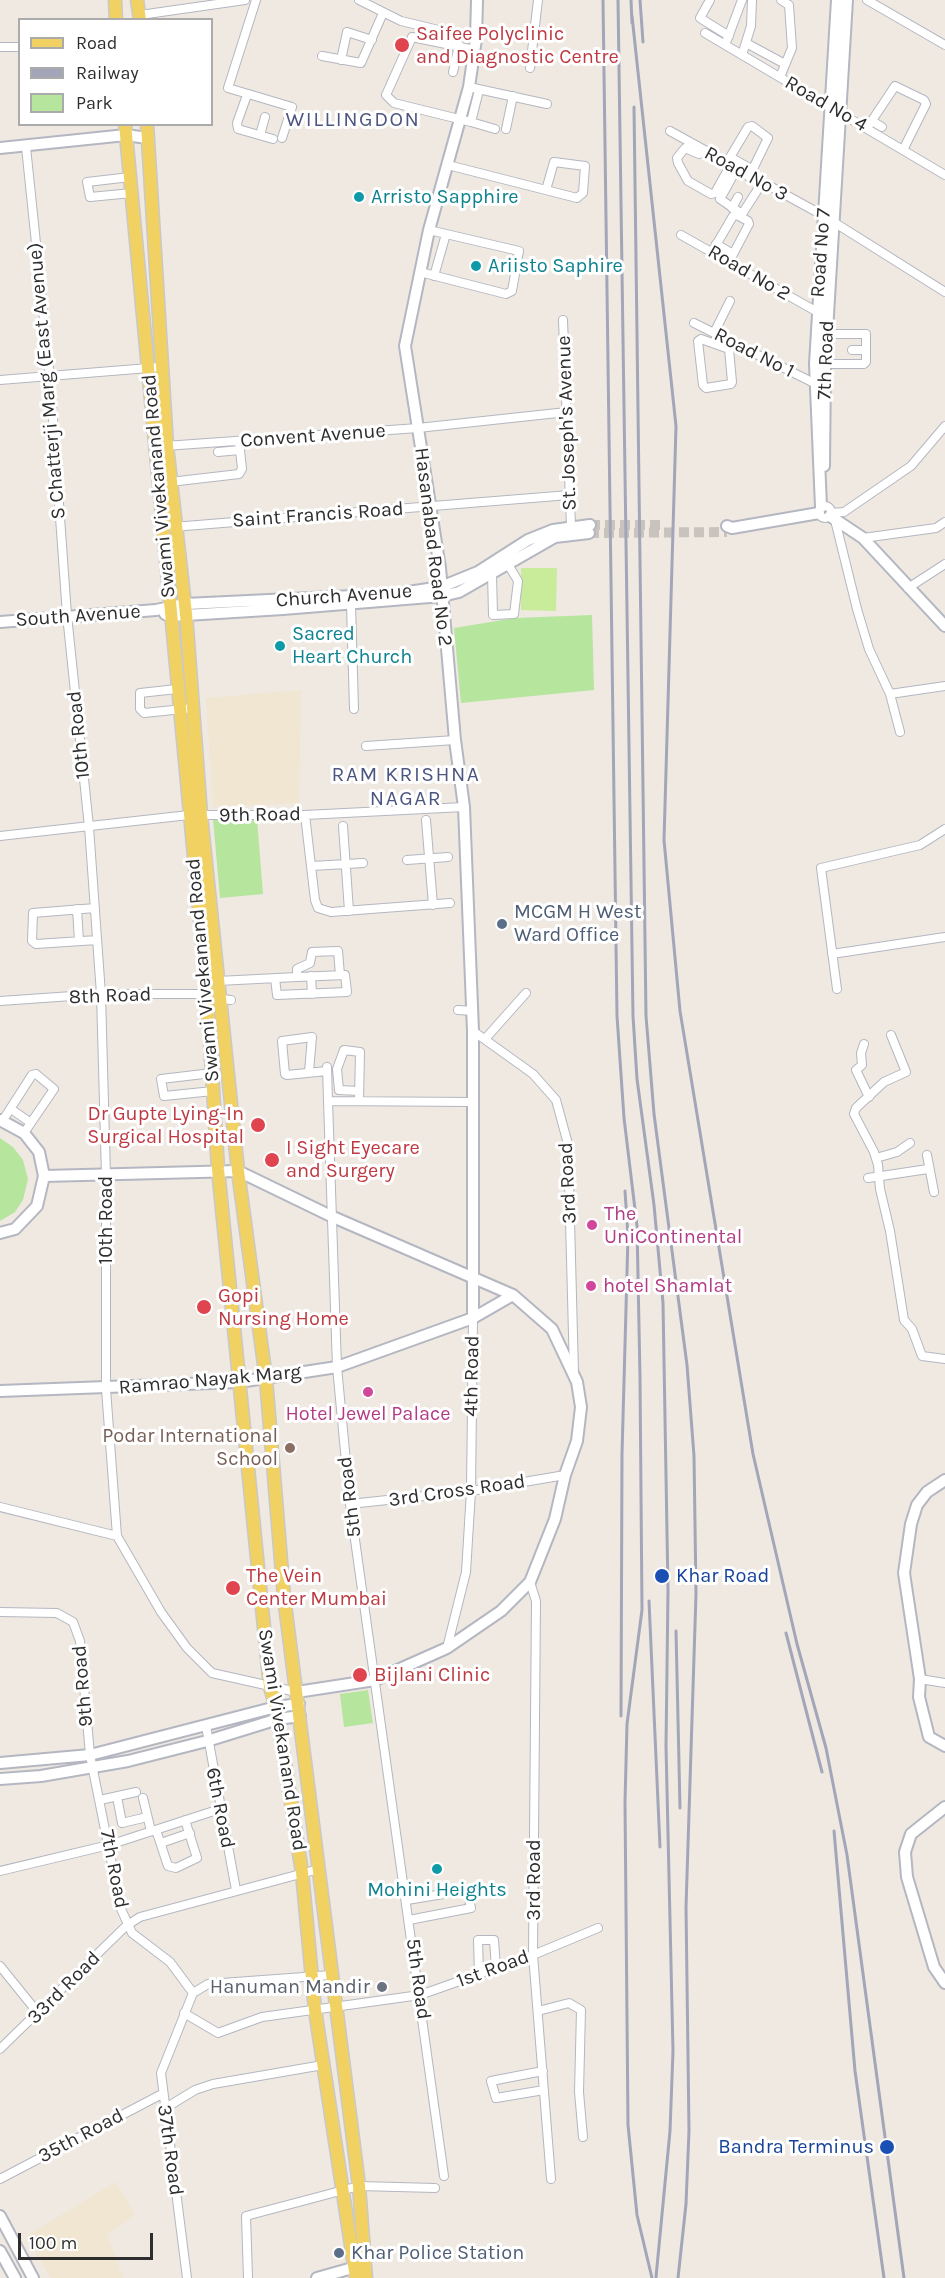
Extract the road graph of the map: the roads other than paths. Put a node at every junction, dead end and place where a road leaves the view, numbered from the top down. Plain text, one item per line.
1 (115, 0) edge
2 (137, 0) edge
3 (245, 0) edge
4 (256, 0) edge
5 (359, 0) edge
6 (477, 0) edge
7 (537, 0) edge
8 (711, 0) edge
9 (742, 0) edge
10 (752, 0) edge
11 (781, 0) edge
12 (837, 0) edge
13 (847, 0) edge
14 (867, 0) edge
15 (203, 2) edge
16 (383, 13) junction
17 (140, 17) edge
18 (116, 18) edge
19 (705, 33) dead end
20 (729, 36) junction
21 (372, 39) junction
22 (746, 43) junction
23 (476, 44) junction
24 (725, 44) junction
25 (459, 45) junction
26 (945, 45) edge
27 (0, 47) edge
28 (18, 47) edge
29 (742, 55) junction
30 (322, 56) dead end
31 (341, 60) junction
32 (785, 64) junction
33 (530, 68) dead end
34 (453, 72) dead end
35 (780, 77) junction
36 (471, 91) junction
37 (247, 94) junction
38 (513, 99) junction
39 (547, 104) dead end
40 (829, 106) junction
41 (842, 112) junction
42 (265, 117) dead end
43 (466, 121) junction
44 (870, 125) junction
45 (147, 126) edge
46 (882, 127) dead end
47 (495, 129) dead end
48 (506, 129) dead end
49 (125, 130) edge
50 (670, 131) dead end
51 (260, 135) junction
52 (897, 135) dead end
53 (147, 138) junction
54 (907, 141) junction
55 (26, 147) junction
56 (0, 148) edge
57 (694, 148) junction
58 (903, 150) junction
59 (448, 165) junction
60 (730, 165) junction
61 (751, 173) junction
62 (945, 175) edge
63 (124, 177) junction
64 (762, 183) junction
65 (546, 190) junction
66 (126, 194) junction
67 (738, 197) dead end
68 (732, 207) junction
69 (828, 219) junction
70 (429, 230) junction
71 (446, 234) junction
72 (681, 235) dead end
73 (714, 248) junction
74 (731, 257) junction
75 (420, 272) junction
76 (434, 276) junction
77 (945, 292) edge
78 (730, 301) dead end
79 (817, 312) junction
80 (828, 317) junction
81 (563, 320) dead end
82 (694, 323) dead end
83 (702, 327) junction
84 (714, 333) junction
85 (822, 334) junction
86 (703, 340) junction
87 (728, 345) junction
88 (852, 350) dead end
89 (866, 350) junction
90 (820, 364) junction
91 (155, 368) junction
92 (50, 378) junction
93 (0, 380) edge
94 (820, 386) junction
95 (567, 412) junction
96 (945, 426) edge
97 (418, 428) junction
98 (240, 445) junction
99 (161, 447) junction
100 (218, 452) dead end
101 (170, 482) junction
102 (569, 495) junction
103 (430, 507) junction
104 (827, 512) junction
105 (945, 522) edge
106 (571, 526) junction
107 (169, 527) junction
108 (729, 528) tunnel mouth
109 (863, 538) junction
110 (505, 559) junction
111 (945, 564) edge
112 (492, 573) junction
113 (908, 588) junction
114 (441, 592) junction
115 (351, 605) junction
116 (186, 609) junction
117 (170, 611) junction
118 (67, 615) junction
119 (0, 622) edge
120 (945, 626) edge
121 (945, 686) edge
122 (177, 689) junction
123 (890, 694) junction
124 (193, 708) junction
125 (354, 709) dead end
126 (179, 710) junction
127 (900, 732) dead end
128 (455, 740) junction
129 (366, 746) dead end
130 (464, 807) junction
131 (195, 815) junction
132 (305, 815) junction
133 (426, 820) dead end
134 (343, 826) dead end
135 (89, 827) junction
136 (945, 829) edge
137 (0, 836) edge
138 (448, 857) dead end
139 (429, 859) junction
140 (407, 860) dead end
141 (363, 863) dead end
142 (346, 864) junction
143 (312, 866) junction
144 (450, 903) dead end
145 (433, 905) junction
146 (95, 908) junction
147 (77, 909) junction
148 (349, 911) junction
149 (945, 938) edge
150 (97, 940) junction
151 (79, 941) junction
152 (832, 954) junction
153 (340, 975) junction
154 (311, 976) junction
155 (297, 977) junction
156 (275, 978) junction
157 (219, 981) junction
158 (837, 990) dead end
159 (526, 993) dead end
160 (100, 994) junction
161 (207, 994) junction
162 (312, 994) junction
163 (224, 998) junction
164 (0, 1001) edge
165 (458, 1010) dead end
166 (473, 1011) junction
167 (224, 1029) junction
168 (209, 1031) junction
169 (473, 1031) junction
170 (891, 1035) dead end
171 (485, 1040) junction
172 (864, 1044) dead end
173 (327, 1071) junction
174 (309, 1072) junction
175 (212, 1073) junction
176 (338, 1075) junction
177 (213, 1091) junction
178 (359, 1091) junction
179 (868, 1097) junction
180 (328, 1101) junction
181 (359, 1101) junction
182 (471, 1102) junction
183 (11, 1109) junction
184 (2, 1120) edge
185 (31, 1123) junction
186 (24, 1133) junction
187 (910, 1143) dead end
188 (927, 1155) dead end
189 (876, 1158) junction
190 (218, 1169) junction
191 (928, 1169) junction
192 (238, 1171) junction
193 (44, 1176) junction
194 (106, 1176) junction
195 (879, 1177) junction
196 (868, 1178) dead end
197 (934, 1192) dead end
198 (333, 1217) junction
199 (0, 1233) edge
200 (472, 1276) junction
201 (513, 1295) junction
202 (473, 1318) junction
203 (945, 1359) edge
204 (337, 1367) junction
205 (574, 1376) junction
206 (266, 1379) junction
207 (239, 1382) junction
208 (106, 1389) junction
209 (0, 1391) edge
210 (565, 1475) junction
211 (945, 1480) edge
212 (471, 1491) junction
213 (350, 1504) junction
214 (0, 1507) edge
215 (117, 1536) junction
216 (530, 1582) junction
217 (0, 1612) edge
218 (447, 1648) junction
219 (920, 1679) junction
220 (375, 1680) junction
221 (945, 1683) edge
222 (270, 1687) junction
223 (299, 1704) junction
224 (277, 1713) junction
225 (206, 1726) junction
226 (207, 1741) junction
227 (945, 1746) edge
228 (90, 1755) junction
229 (0, 1763) edge
230 (94, 1768) junction
231 (0, 1779) edge
232 (100, 1800) junction
233 (119, 1802) junction
234 (945, 1807) edge
235 (220, 1809) junction
236 (103, 1811) junction
237 (144, 1816) junction
238 (185, 1820) junction
239 (128, 1822) junction
240 (150, 1832) junction
241 (190, 1833) junction
242 (131, 1838) junction
243 (161, 1843) junction
244 (110, 1845) junction
245 (319, 1869) junction
246 (0, 1871) edge
247 (302, 1872) junction
248 (236, 1890) junction
249 (407, 1900) junction
250 (409, 1920) junction
251 (126, 1926) junction
252 (598, 1928) dead end
253 (533, 1955) junction
254 (0, 1966) edge
255 (939, 1967) edge
256 (496, 1968) junction
257 (481, 1974) junction
258 (332, 1975) junction
259 (312, 1978) junction
260 (945, 1983) edge
261 (193, 1993) junction
262 (420, 1995) junction
263 (335, 2007) junction
264 (315, 2010) junction
265 (538, 2011) junction
266 (39, 2013) junction
267 (184, 2013) junction
268 (0, 2049) edge
269 (323, 2066) junction
270 (543, 2071) junction
271 (544, 2090) junction
272 (162, 2094) junction
273 (164, 2109) junction
274 (583, 2137) dead end
275 (444, 2176) dead end
276 (0, 2179) edge
277 (551, 2179) dead end
278 (359, 2186) junction
279 (435, 2188) dead end
280 (342, 2189) junction
281 (0, 2216) edge
282 (0, 2251) edge
283 (358, 2270) edge
284 (15, 2278) edge
285 (33, 2278) edge
286 (187, 2278) edge
287 (248, 2278) edge
288 (317, 2278) edge
289 (366, 2278) edge

1 - 18 main road
2 - 17 main road
3 - 15 street
4 - 37 street
5 - 16 street
6 - 23 street, Hasanabad Road No 2
7 - 33 street
8 - 20 street
9 - 20 street
10 - 22 street
11 - 32 street
12 - 40 street, Road No 7
13 - 41 street, 7th Road
14 - 26 street
15 - 17 street
16 - 21 street
16 - 23 street
19 - 24 street, Road No 4
20 - 24 street
21 - 31 street
21 - 31 street
22 - 29 street
22 - 32 street
23 - 25 street
23 - 36 street, Hasanabad Road No 2
24 - 29 street, Road No 4
25 - 34 street
25 - 43 street
27 - 28 street
29 - 35 street, Road No 4
30 - 31 street
32 - 35 street
35 - 40 street, Road No 4
36 - 38 street
36 - 43 street, Hasanabad Road No 2
37 - 51 street
37 - 51 street
38 - 39 street
38 - 48 street
40 - 41 street, Road No 4
40 - 69 street, Road No 7
41 - 44 street, Road No 4
41 - 69 street, 7th Road
42 - 51 street
43 - 47 street
43 - 59 street, Hasanabad Road No 2
44 - 46 street
44 - 54 street
44 - 58 street, Road No 4
45 - 53 main road, Swami Vivekanand Road
49 - 53 street
49 - 55 street
49 - 63 main road, Swami Vivekanand Road
50 - 57 street, Road No 3
52 - 54 street
53 - 91 main road, Swami Vivekanand Road
54 - 58 street
55 - 56 street
55 - 92 street, S Chatterji Marg (East Avenue)
57 - 60 street, Road No 3
57 - 60 street
58 - 62 street, Road No 4
59 - 65 street
59 - 70 street, Hasanabad Road No 2
60 - 61 street, Road No 3
60 - 61 street
60 - 61 street
60 - 68 street
61 - 64 street, Road No 3
63 - 66 main road, Swami Vivekanand Road
63 - 66 street
64 - 68 street
64 - 69 street, Road No 3
65 - 65 street
66 - 91 main road, Swami Vivekanand Road
67 - 68 street
69 - 77 street, Road No 3
69 - 79 street, Road No 7
69 - 80 street, 7th Road
70 - 71 street
70 - 75 street, Hasanabad Road No 2
71 - 76 street
71 - 76 street
72 - 73 street, Road No 2
73 - 74 street, Road No 2
73 - 74 street
74 - 79 street, Road No 2
75 - 76 street
75 - 97 street, Hasanabad Road No 2
78 - 84 street
79 - 80 street, Road No 2
79 - 85 street, Road No 7
80 - 85 street, 7th Road
81 - 95 street, St. Joseph's Avenue
82 - 83 street, Road No 1
83 - 84 street, Road No 1
83 - 86 street
84 - 87 street, Road No 1
85 - 89 street
85 - 90 street, Road No 7
86 - 87 street
86 - 87 street
87 - 94 street, Road No 1
88 - 89 street
89 - 90 street
90 - 94 street, Road No 7
91 - 92 street
91 - 99 main road, Swami Vivekanand Road
92 - 93 street
92 - 118 street, S Chatterji Marg (East Avenue)
94 - 104 street, Road No 7
95 - 97 street, Convent Avenue
95 - 102 street, St. Joseph's Avenue
96 - 104 street
97 - 98 street, Convent Avenue
97 - 103 street, Hasanabad Road No 2
98 - 99 street, Convent Avenue
98 - 100 street
98 - 101 street
99 - 101 main road, Swami Vivekanand Road
99 - 107 main road, Swami Vivekanand Road
101 - 107 main road, Swami Vivekanand Road
102 - 103 street, Saint Francis Road
102 - 106 street, St. Joseph's Avenue
103 - 107 street, Saint Francis Road
103 - 114 street, Hasanabad Road No 2
104 - 108 street
104 - 109 street
104 - 123 street
105 - 109 street
106 - 110 street, Church Avenue
106 - 110 street, Church Avenue
107 - 116 main road, Swami Vivekanand Road
107 - 117 main road, Swami Vivekanand Road
109 - 113 street
110 - 112 street
110 - 112 street
110 - 114 street, Church Avenue
111 - 113 street
112 - 114 street
113 - 120 street
114 - 115 street
114 - 116 street, Church Avenue
114 - 128 street, Hasanabad Road No 2
115 - 116 street
115 - 125 street
116 - 117 street, Church Avenue
116 - 124 main road, Swami Vivekanand Road
117 - 118 street, South Avenue
117 - 122 main road, Swami Vivekanand Road
118 - 119 street, South Avenue
118 - 135 street, 10th Road
121 - 123 street
122 - 126 main road, Swami Vivekanand Road
122 - 126 street
123 - 127 street
124 - 126 street
124 - 131 main road, Swami Vivekanand Road
126 - 131 main road, Swami Vivekanand Road
128 - 129 street
128 - 130 street, Hasanabad Road No 2
130 - 132 street, 9th Road
130 - 166 street, Hasanabad Road No 2
131 - 132 street, 9th Road
131 - 135 street, 9th Road
131 - 157 main road, Swami Vivekanand Road
131 - 161 main road, Swami Vivekanand Road
132 - 143 street
133 - 139 street
134 - 142 street
135 - 137 street, 9th Road
135 - 146 street, 10th Road
136 - 152 street
138 - 139 street
139 - 140 street
139 - 145 street
141 - 142 street
142 - 143 street
142 - 148 street
143 - 148 street
144 - 145 street
145 - 148 street
146 - 147 street
146 - 150 street, 10th Road
147 - 151 street
147 - 151 street
149 - 152 street
150 - 151 street
150 - 160 street, 10th Road
152 - 158 street
153 - 154 street
153 - 155 street
153 - 162 street
154 - 155 street
154 - 162 street
155 - 156 street
156 - 157 street
156 - 162 street
157 - 163 main road, Swami Vivekanand Road
159 - 171 street
160 - 161 street, 8th Road
160 - 164 street, 8th Road
160 - 194 street, 10th Road
161 - 163 street, 8th Road
161 - 168 main road, Swami Vivekanand Road
163 - 167 main road, Swami Vivekanand Road
165 - 166 street
166 - 169 street, Hasanabad Road No 2
167 - 168 main road
167 - 192 main road, Swami Vivekanand Road
168 - 175 main road, Swami Vivekanand Road
169 - 171 street, 3rd Road
169 - 182 street, Hasanabad Road No 2
170 - 179 street
171 - 205 street, 3rd Road
172 - 179 street
173 - 174 street
173 - 176 street
173 - 180 street, 5th Road
174 - 174 street
175 - 177 main road, Swami Vivekanand Road
175 - 177 street
176 - 178 street
176 - 178 street
177 - 190 main road, Swami Vivekanand Road
178 - 181 street
179 - 189 street
180 - 181 street
180 - 198 street, 5th Road
181 - 182 street
182 - 200 street, 4th Road
183 - 184 street
183 - 185 street
183 - 185 street
184 - 186 street
185 - 186 street
186 - 193 street
187 - 189 street
188 - 191 street
189 - 195 street
190 - 192 street
190 - 194 street
190 - 207 main road, Swami Vivekanand Road
191 - 195 street
191 - 197 street
192 - 198 street
192 - 206 main road, Swami Vivekanand Road
193 - 194 street
193 - 199 street
194 - 208 street, 10th Road
195 - 196 street
195 - 203 street
198 - 200 street
198 - 204 street, 5th Road
200 - 201 street
200 - 202 street, 4th Road
201 - 202 street, Ramrao Nayak Marg
201 - 205 street
202 - 204 street, Ramrao Nayak Marg
202 - 212 street, 4th Road
204 - 206 street, Ramrao Nayak Marg
204 - 213 street, 5th Road
205 - 210 street
206 - 207 street, Ramrao Nayak Marg
206 - 223 main road, Swami Vivekanand Road
207 - 208 street, Ramrao Nayak Marg
207 - 222 main road, Swami Vivekanand Road
208 - 209 street, Ramrao Nayak Marg
208 - 215 street, 10th Road
210 - 212 street, 3rd Cross Road
210 - 216 street
211 - 219 street
212 - 213 street, 3rd Cross Road
212 - 218 street, 4th Road
213 - 220 street, 5th Road
214 - 215 street
215 - 222 street, 10th Road
216 - 218 street
216 - 253 street, 3rd Road
217 - 228 street, 9th Road
218 - 220 street
219 - 221 street
219 - 227 street
220 - 223 street
220 - 249 street, 5th Road
222 - 223 street, 10th Road
222 - 224 main road, Swami Vivekanand Road
223 - 224 street
223 - 245 main road, Swami Vivekanand Road
224 - 225 street
224 - 226 street
224 - 247 main road, Swami Vivekanand Road
225 - 226 street, 6th Road
225 - 228 street
226 - 230 street
226 - 235 street, 6th Road
228 - 229 street
228 - 230 street, 7th Road
230 - 231 street
230 - 232 street, 7th Road
232 - 233 street
232 - 236 street, 7th Road
233 - 236 street
233 - 237 street
233 - 239 street
234 - 255 street
235 - 238 street
235 - 248 street, 6th Road
236 - 244 street, 7th Road
237 - 239 street
237 - 240 street
238 - 240 street
238 - 241 street
239 - 242 street
240 - 242 street
240 - 243 street
241 - 243 street
241 - 243 street
242 - 244 street
244 - 246 street
244 - 251 street, 7th Road
245 - 247 street
245 - 258 main road, Swami Vivekanand Road
247 - 248 street
247 - 259 main road, Swami Vivekanand Road
248 - 251 street
249 - 250 street, 5th Road
249 - 250 street
250 - 262 street, 5th Road
251 - 261 street, 7th Road
251 - 266 street, 33rd Road
252 - 253 street, 1st Road
253 - 256 street, 1st Road
253 - 265 street, 3rd Road
254 - 266 street
255 - 260 street
256 - 257 street, 1st Road
256 - 257 street
257 - 262 street, 1st Road
258 - 259 street
258 - 263 main road, Swami Vivekanand Road
259 - 261 street
259 - 264 main road, Swami Vivekanand Road
261 - 267 street, 37th Road
262 - 263 street, 1st Road
262 - 275 street, 5th Road
263 - 264 street, 1st Road
263 - 278 main road, Swami Vivekanand Road
264 - 267 street, 1st Road
264 - 269 main road, Swami Vivekanand Road
265 - 270 street, 3rd Road
265 - 274 street
266 - 268 street, 33rd Road
267 - 272 street, 37th Road
269 - 273 street
269 - 280 main road, Swami Vivekanand Road
270 - 271 street, 3rd Road
270 - 271 street
271 - 277 street, 3rd Road
272 - 273 street, 37th Road
272 - 276 street, 35th Road
273 - 286 street, 37th Road
278 - 279 street
278 - 280 street
278 - 283 main road, Swami Vivekanand Road
280 - 283 main road, Swami Vivekanand Road
280 - 287 street
281 - 285 street
282 - 284 street
283 - 288 street
283 - 289 main road, Swami Vivekanand Road

